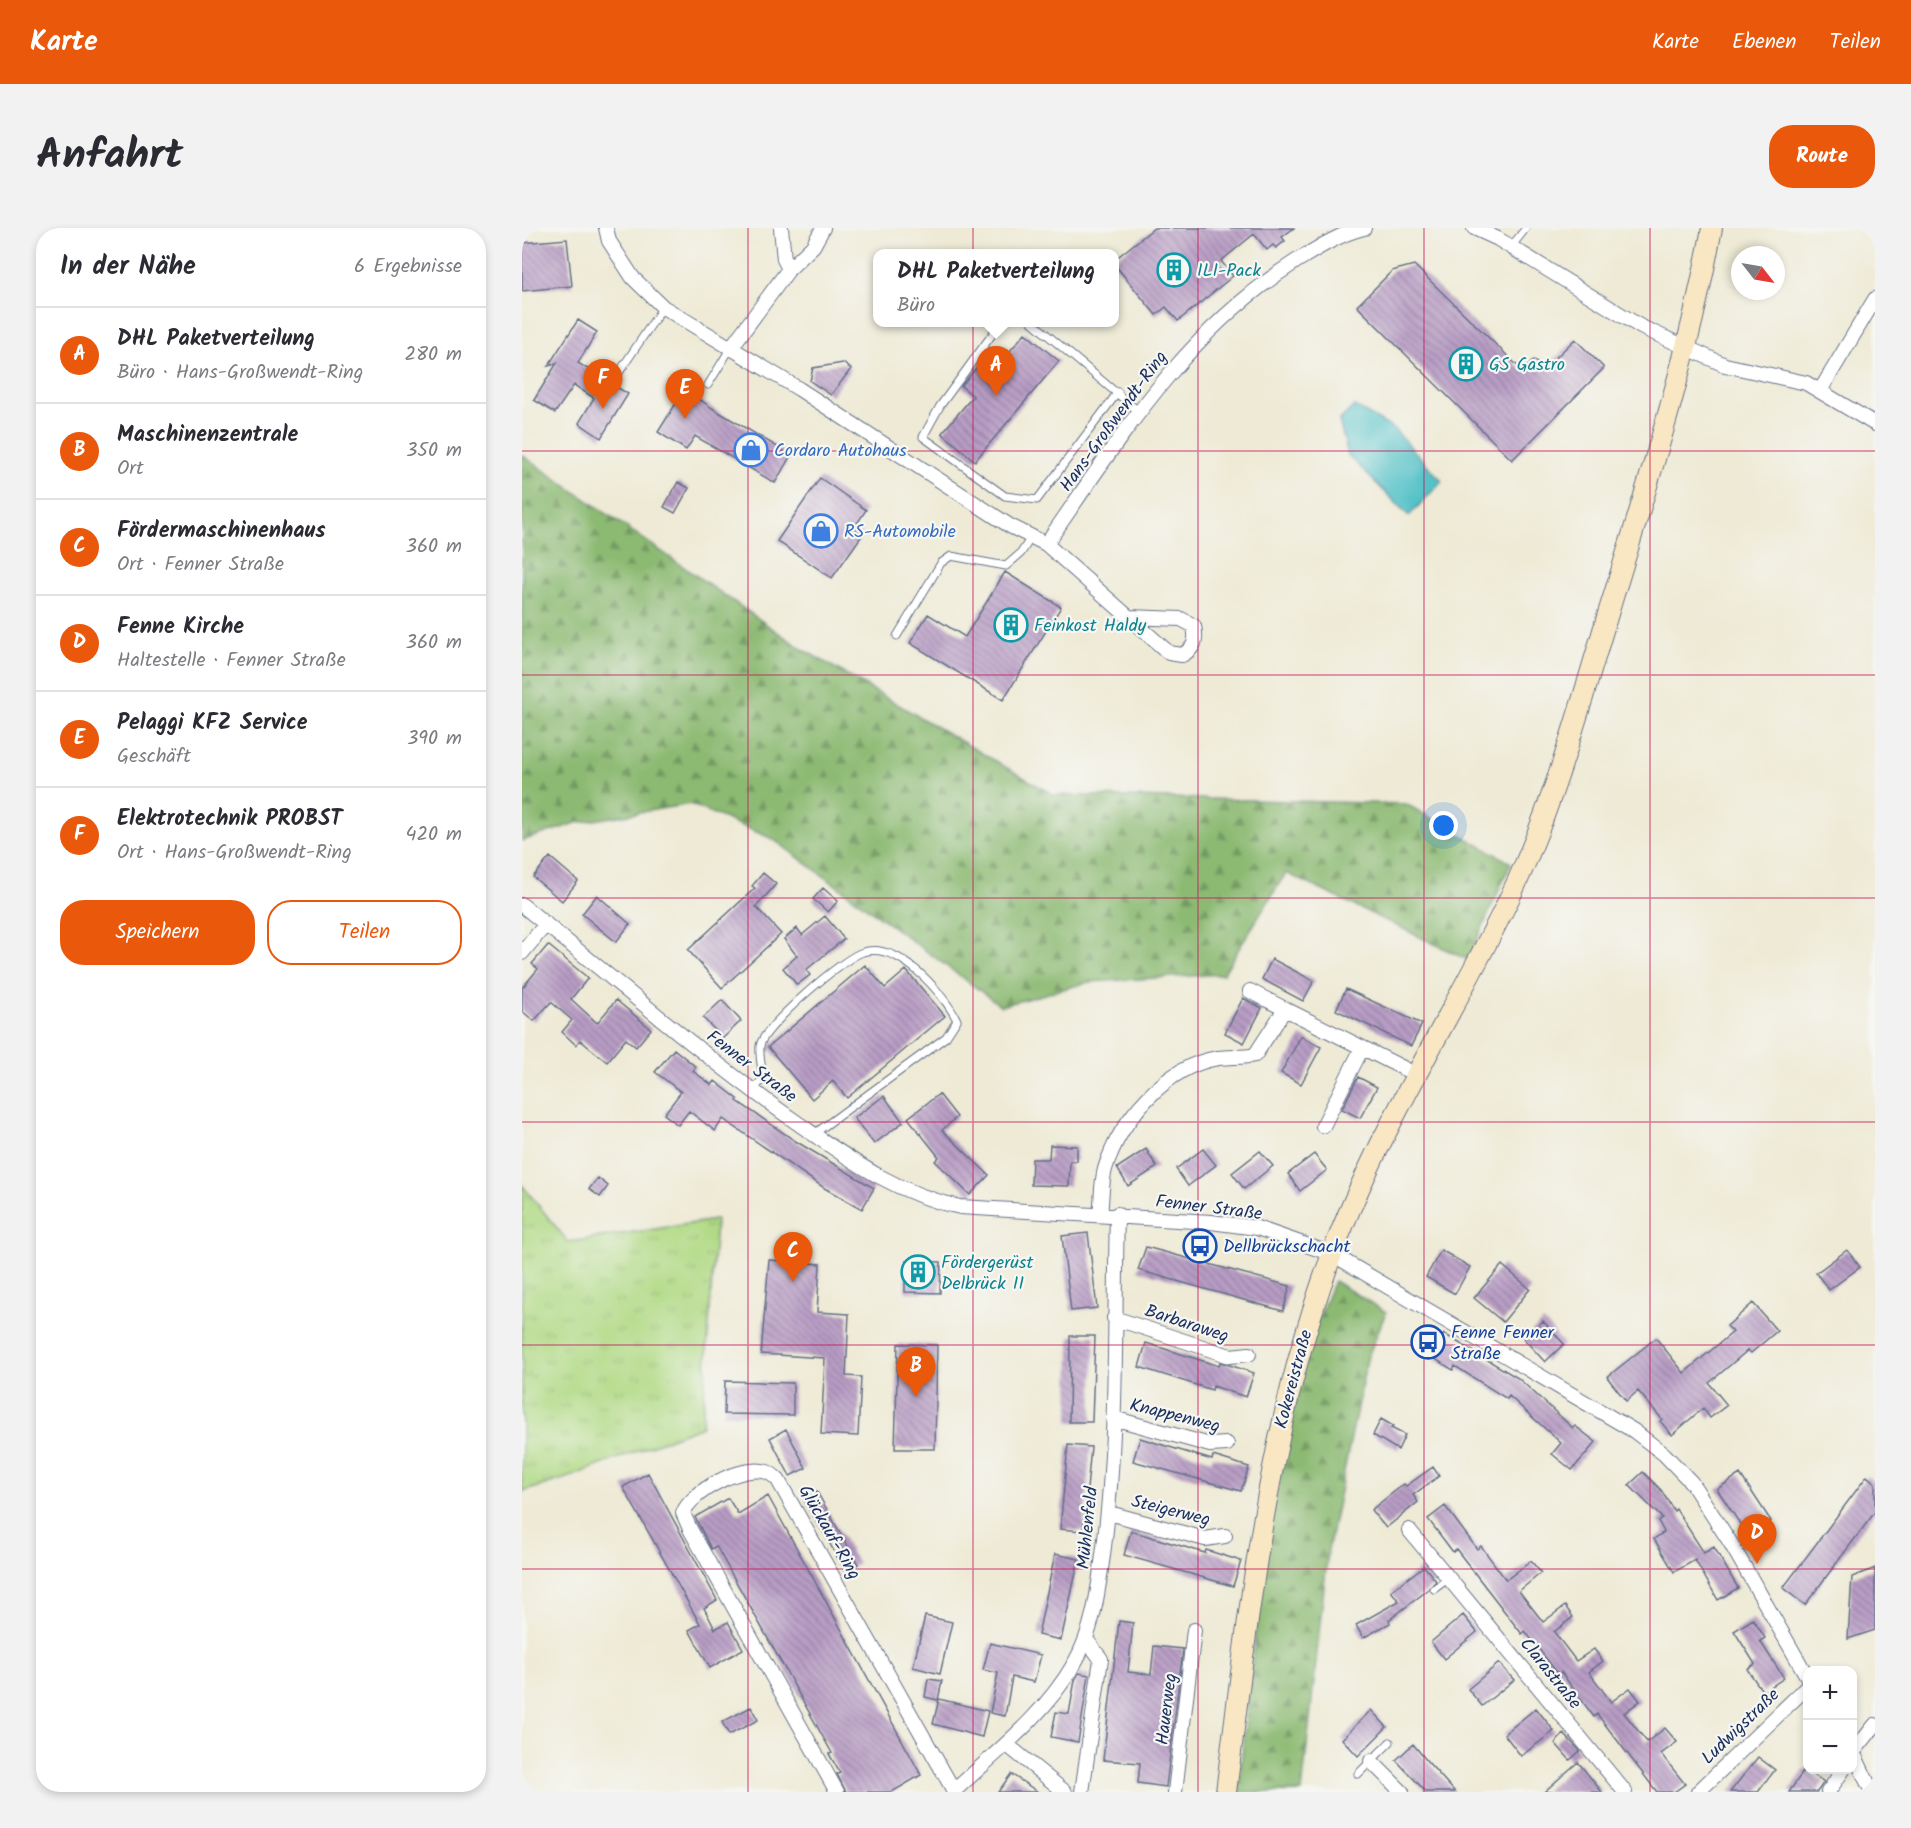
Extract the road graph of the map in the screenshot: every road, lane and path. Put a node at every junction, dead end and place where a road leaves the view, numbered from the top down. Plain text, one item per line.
1 (606, 228) edge
2 (781, 228) edge
3 (823, 228) edge
4 (1364, 228) edge
5 (1474, 228) edge
6 (1526, 228) edge
7 (1712, 228) edge
8 (1511, 247) junction
9 (789, 269) junction
10 (1875, 299) edge
11 (663, 307) junction
12 (998, 327) edge
13 (1038, 327) edge
14 (1684, 346) junction
15 (729, 349) junction
16 (618, 374) dead end
17 (708, 385) dead end
18 (1820, 391) junction
19 (1118, 392) junction
20 (1138, 411) junction
21 (1875, 424) edge
22 (1032, 536) junction
23 (1046, 543) junction
24 (1129, 617) junction
25 (897, 636) dead end
26 (522, 905) edge
27 (546, 924) junction
28 (522, 953) edge
29 (1250, 991) dead end
30 (1285, 1009) junction
31 (1362, 1048) junction
32 (1407, 1070) dead end
33 (753, 1092) junction
34 (1323, 1126) dead end
35 (814, 1134) junction
36 (1101, 1214) junction
37 (1118, 1214) junction
38 (1332, 1254) junction
39 (1114, 1318) junction
40 (1249, 1354) dead end
41 (1113, 1418) junction
42 (1227, 1444) dead end
43 (1109, 1513) junction
44 (1409, 1530) dead end
45 (1225, 1536) dead end
46 (1449, 1578) junction
47 (1434, 1590) dead end
48 (1194, 1630) dead end
49 (1086, 1638) junction
50 (1803, 1669) edge
51 (1803, 1691) edge
52 (1875, 1725) edge
53 (1390, 1742) dead end
54 (1006, 1744) junction
55 (1857, 1747) edge
56 (1371, 1761) junction
57 (1857, 1761) edge
58 (1358, 1774) dead end
59 (1839, 1774) edge
60 (1870, 1789) edge
61 (837, 1792) edge
62 (953, 1792) edge
63 (1065, 1792) edge
64 (1082, 1792) edge
65 (1174, 1792) edge
66 (1226, 1792) edge
67 (1402, 1792) edge
68 (1625, 1792) edge
69 (1698, 1792) edge
70 (1828, 1792) edge

1 - 11 street
2 - 9 street
3 - 9 street
4 - 20 street, Hans-Großwendt-Ring
5 - 8 street
6 - 8 lane
7 - 14 main road, Kokereistraße
8 - 14 street
9 - 15 street
10 - 18 street
11 - 15 street
11 - 16 lane
12 - 19 lane
13 - 19 lane
14 - 18 street
14 - 38 main road, Kokereistraße
15 - 17 lane
15 - 22 street
18 - 21 street
19 - 20 lane
20 - 23 street, Hans-Großwendt-Ring
22 - 23 street
22 - 25 lane
23 - 24 street
24 - 24 street
26 - 27 street, Fenner Straße
27 - 28 street
27 - 33 street, Fenner Straße
29 - 30 street
30 - 31 street
30 - 36 street
31 - 32 street
31 - 34 street
33 - 35 street, Fenner Straße
33 - 35 lane
35 - 36 street, Fenner Straße
36 - 37 street, Fenner Straße
37 - 38 street, Fenner Straße
37 - 39 street, Mühlenfeld
38 - 50 street, Fenner Straße
38 - 66 main road, Kokereistraße
39 - 40 street, Barbaraweg
39 - 41 street, Mühlenfeld
41 - 42 street, Knappenweg
41 - 43 street, Mühlenfeld
43 - 45 street, Steigerweg
43 - 49 street, Mühlenfeld
44 - 46 street, Clarastraße
46 - 47 lane
46 - 68 street, Clarastraße
48 - 65 street, Hauerweg
49 - 54 street, Mühlenfeld
49 - 64 street
51 - 69 street, Ludwigstraße
52 - 55 street
53 - 56 lane
54 - 62 street, Mühlenfeld
54 - 63 street
56 - 58 lane
56 - 67 street
57 - 60 street
59 - 70 street
61 - 62 street, Glückauf-Ring

